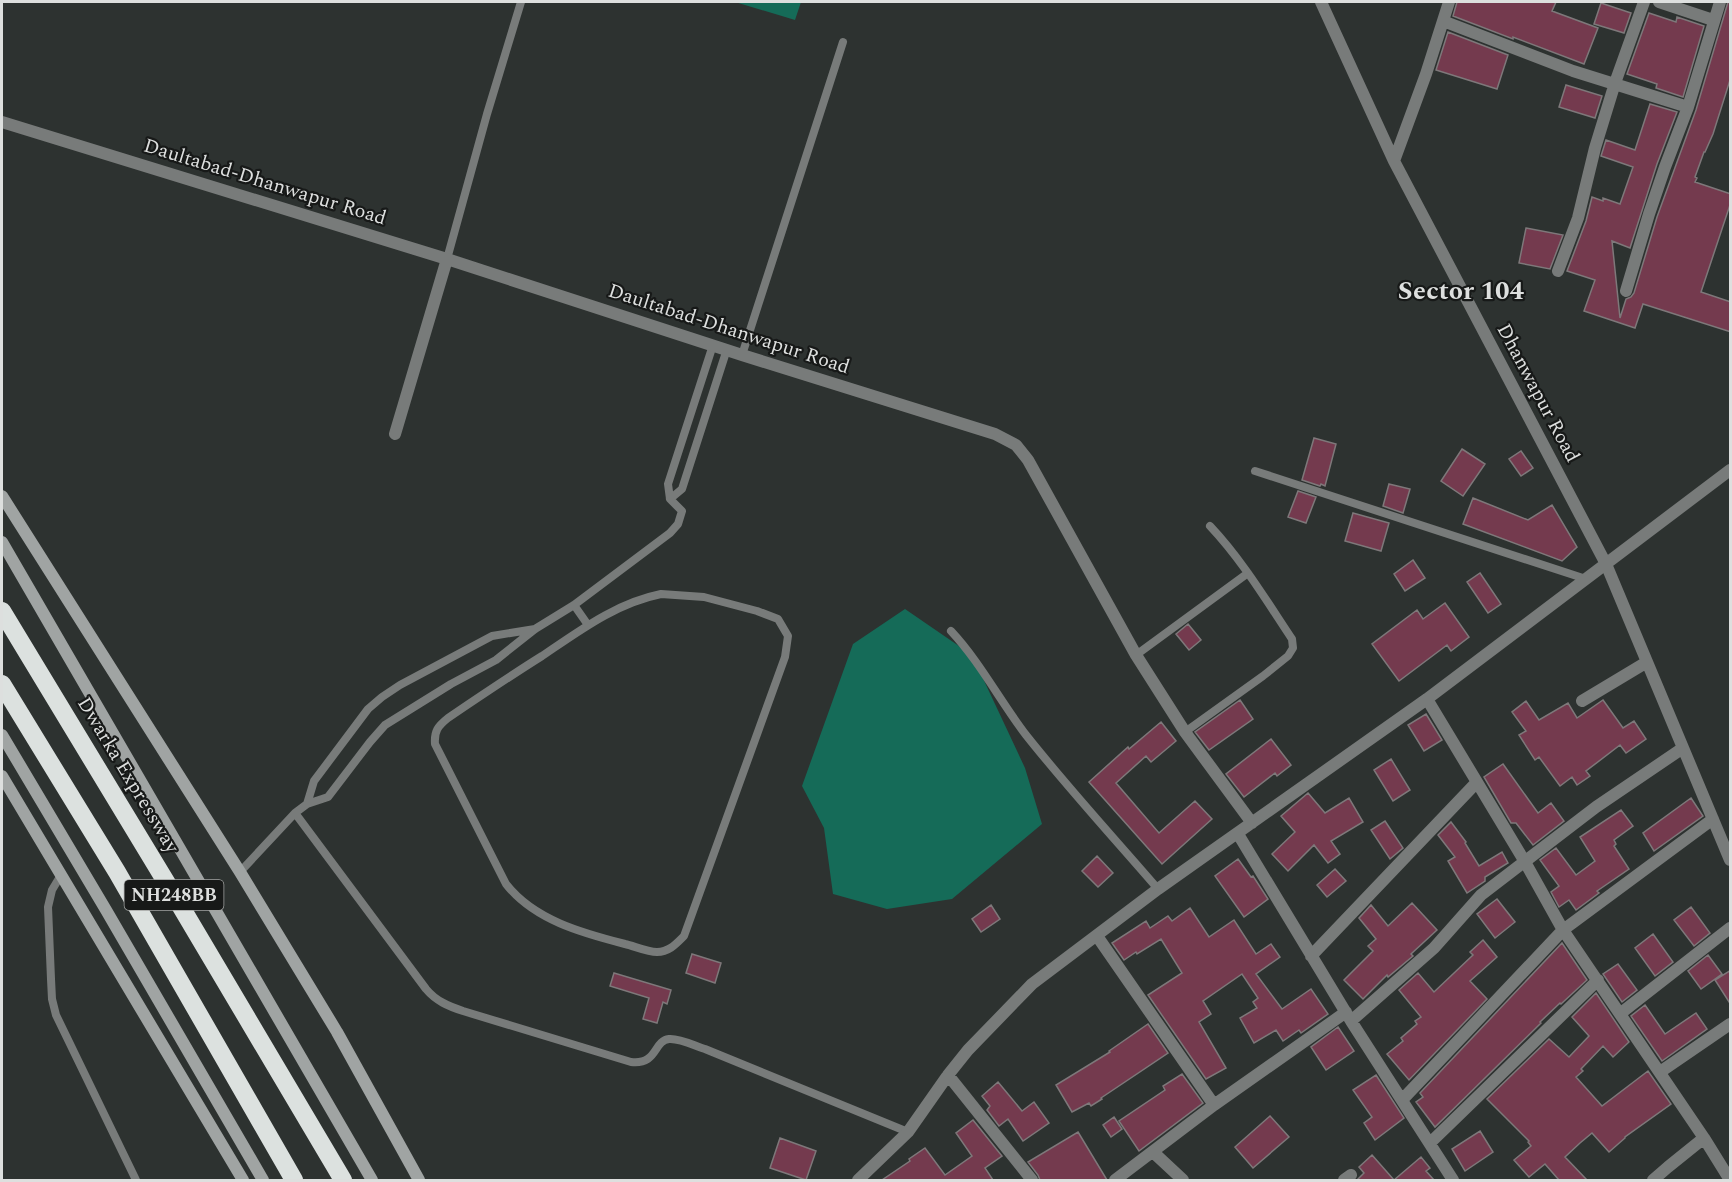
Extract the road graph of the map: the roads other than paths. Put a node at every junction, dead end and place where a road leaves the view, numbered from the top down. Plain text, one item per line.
1 (521, 2) edge
2 (1321, 2) edge
3 (1449, 2) edge
4 (1644, 2) edge
5 (1659, 2) edge
6 (1720, 2) edge
7 (1713, 20) junction
8 (1443, 21) junction
9 (843, 42) dead end
10 (1615, 83) junction
11 (1688, 107) junction
12 (2, 122) edge
13 (1394, 161) junction
14 (447, 259) junction
15 (1558, 272) dead end
16 (1626, 291) dead end
17 (714, 345) junction
18 (727, 349) junction
19 (742, 355) junction
20 (394, 434) dead end
21 (1731, 470) edge
22 (1255, 471) dead end
23 (2, 496) edge
24 (670, 499) junction
25 (1210, 526) dead end
26 (2, 542) edge
27 (1606, 564) junction
28 (1248, 573) junction
29 (1586, 579) junction
30 (574, 605) junction
31 (2, 611) edge
32 (588, 625) junction
33 (535, 629) junction
34 (951, 631) dead end
35 (1136, 655) junction
36 (1647, 662) junction
37 (2, 684) edge
38 (1427, 699) junction
39 (1582, 701) dead end
40 (1185, 732) junction
41 (2, 735) edge
42 (1683, 748) junction
43 (2, 776) edge
44 (1477, 782) junction
45 (307, 804) junction
46 (295, 813) junction
47 (1713, 819) junction
48 (1252, 823) junction
49 (1238, 834) junction
50 (1731, 860) edge
51 (1525, 862) junction
52 (240, 872) junction
53 (61, 875) junction
54 (1158, 889) junction
55 (1731, 928) edge
56 (1563, 930) junction
57 (1097, 936) junction
58 (1311, 956) junction
59 (1598, 980) junction
60 (1621, 1013) junction
61 (1348, 1017) junction
62 (1731, 1024) edge
63 (1660, 1072) junction
64 (948, 1075) junction
65 (1402, 1100) junction
66 (1214, 1105) junction
67 (908, 1132) junction
68 (1704, 1138) junction
69 (1430, 1143) junction
70 (1153, 1152) junction
71 (136, 1180) edge
72 (243, 1180) edge
73 (263, 1180) edge
74 (294, 1180) edge
75 (343, 1180) edge
76 (372, 1180) edge
77 (419, 1180) edge
78 (858, 1180) edge
79 (1032, 1180) edge
80 (1115, 1180) edge
81 (1183, 1180) edge
82 (1453, 1180) edge
83 (1653, 1180) edge
84 (1730, 1180) edge

1 - 14 lane
2 - 13 street, Dhanwapur Road
3 - 8 street
4 - 10 street
5 - 7 street
6 - 7 street
7 - 11 street
8 - 10 street
8 - 13 street
9 - 19 lane
10 - 11 street
10 - 15 street
11 - 16 street
12 - 14 street, Daultabad-Dhanwapur Road
13 - 27 street, Dhanwapur Road
14 - 17 street, Daultabad-Dhanwapur Road
14 - 20 street
17 - 18 street, Daultabad-Dhanwapur Road
17 - 24 lane
18 - 19 street, Daultabad-Dhanwapur Road
18 - 24 lane
19 - 35 street, Daultabad-Dhanwapur Road
21 - 27 street
22 - 29 lane
23 - 52 street
24 - 30 lane
25 - 28 lane
26 - 76 street
27 - 29 street
27 - 36 street, Dhanwapur Road
28 - 35 lane
28 - 40 lane
29 - 38 street
30 - 32 lane
30 - 33 lane
31 - 75 highway, Dwarka Expressway / NH248BB
32 - 32 lane
33 - 45 lane
33 - 45 lane
34 - 54 lane
35 - 40 street, Daultabad-Dhanwapur Road
36 - 39 street
36 - 42 street, Dhanwapur Road
37 - 74 highway, NH248BB
38 - 44 street
38 - 48 street
40 - 48 street, Daultabad-Dhanwapur Road
41 - 73 street
42 - 47 street, Dhanwapur Road
42 - 51 street
43 - 53 street
44 - 51 street
44 - 58 street
45 - 46 lane
46 - 52 lane
46 - 67 lane
47 - 50 street, Dhanwapur Road
47 - 56 street
48 - 49 street
49 - 54 street
49 - 58 street
51 - 56 street
51 - 61 street
52 - 77 street
53 - 71 lane
53 - 72 street
54 - 57 street
55 - 60 street
56 - 59 street
56 - 65 street
57 - 64 street
57 - 66 street
58 - 61 street
59 - 60 street
59 - 69 street
60 - 63 street
61 - 65 street
61 - 66 street
62 - 63 street
63 - 68 street
64 - 67 street
64 - 79 street
65 - 69 street
66 - 70 street
67 - 78 street
68 - 83 street
68 - 84 street
69 - 82 street
70 - 80 street
70 - 81 street

